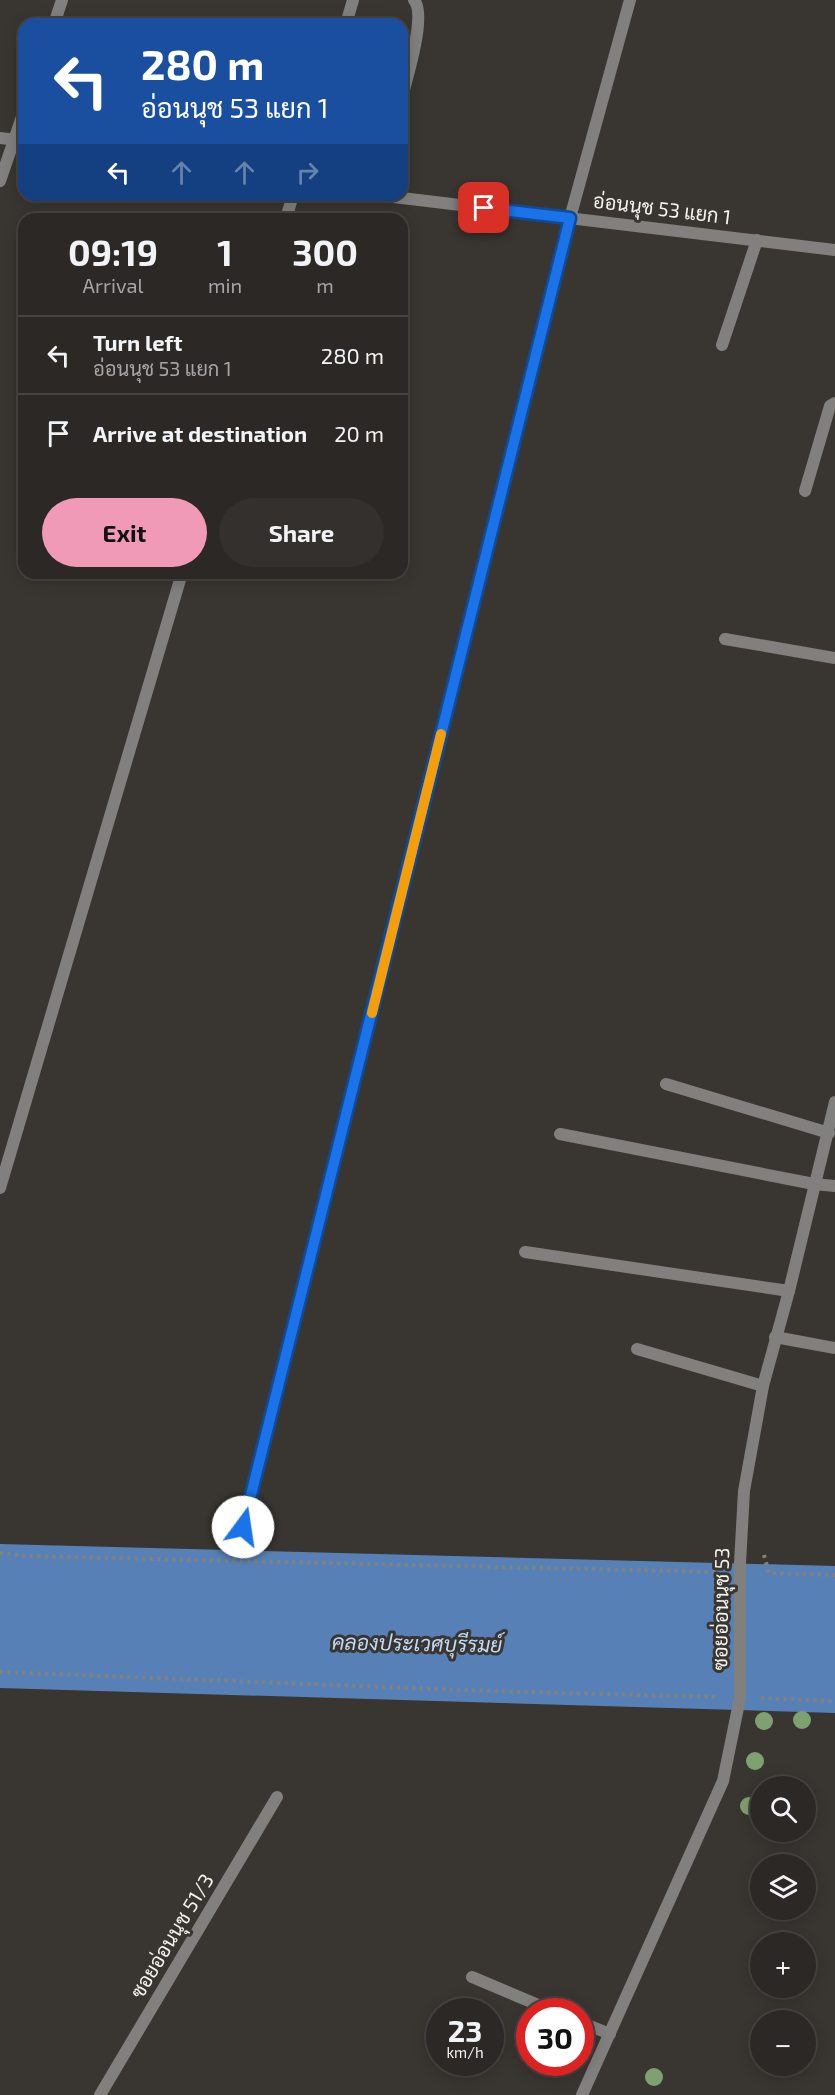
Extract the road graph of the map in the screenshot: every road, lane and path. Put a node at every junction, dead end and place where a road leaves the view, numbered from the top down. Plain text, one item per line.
1 (62, 0) edge
2 (353, 0) edge
3 (414, 0) edge
4 (630, 0) edge
5 (56, 18) edge
6 (348, 18) edge
7 (408, 71) edge
8 (0, 138) edge
9 (18, 140) edge
10 (18, 142) edge
11 (0, 181) edge
12 (408, 199) edge
13 (570, 218) junction
14 (757, 240) junction
15 (835, 250) edge
16 (722, 345) dead end
17 (835, 403) edge
18 (805, 491) dead end
19 (180, 579) edge
20 (725, 639) dead end
21 (835, 658) edge
22 (666, 1084) dead end
23 (835, 1102) edge
24 (829, 1133) junction
25 (560, 1134) dead end
26 (814, 1184) junction
27 (835, 1186) edge
28 (0, 1188) edge
29 (525, 1252) dead end
30 (789, 1291) junction
31 (775, 1337) junction
32 (835, 1348) edge
33 (637, 1349) dead end
34 (763, 1386) junction
35 (243, 1527) dead end
36 (763, 1552) dead end
37 (0, 1553) edge
38 (721, 1572) dead end
39 (757, 1573) dead end
40 (769, 1573) junction
41 (835, 1575) edge
42 (0, 1672) edge
43 (727, 1697) dead end
44 (751, 1698) dead end
45 (835, 1701) edge
46 (278, 1797) dead end
47 (472, 1977) dead end
48 (522, 1998) edge
49 (594, 2028) edge
50 (610, 2034) junction
51 (100, 2095) edge
52 (582, 2095) edge

1 - 5 street
2 - 6 street
3 - 7 street
4 - 13 street
8 - 9 street
10 - 11 street
12 - 13 street, อ่อนนุช 53 แยก 1
13 - 14 street, อ่อนนุช 53 แยก 1
13 - 35 street
14 - 15 street, อ่อนนุช 53 แยก 1
14 - 16 street
17 - 18 street
19 - 28 street
20 - 21 street
22 - 24 street
23 - 24 street, ซอยอ่อนนุช 53
24 - 26 street, ซอยอ่อนนุช 53
25 - 26 street
26 - 27 street
26 - 30 street, ซอยอ่อนนุช 53
29 - 30 street
30 - 31 street, ซอยอ่อนนุช 53
31 - 32 street
31 - 34 street, ซอยอ่อนนุช 53
33 - 34 street
34 - 50 street, ซอยอ่อนนุช 53, bridge
36 - 40 path
37 - 38 path
39 - 40 path
40 - 41 path
42 - 43 path
44 - 45 path
46 - 51 street, ซอยอ่อนนุช 51/3
47 - 48 street
49 - 50 street
50 - 52 street, ซอยอ่อนนุช 53

